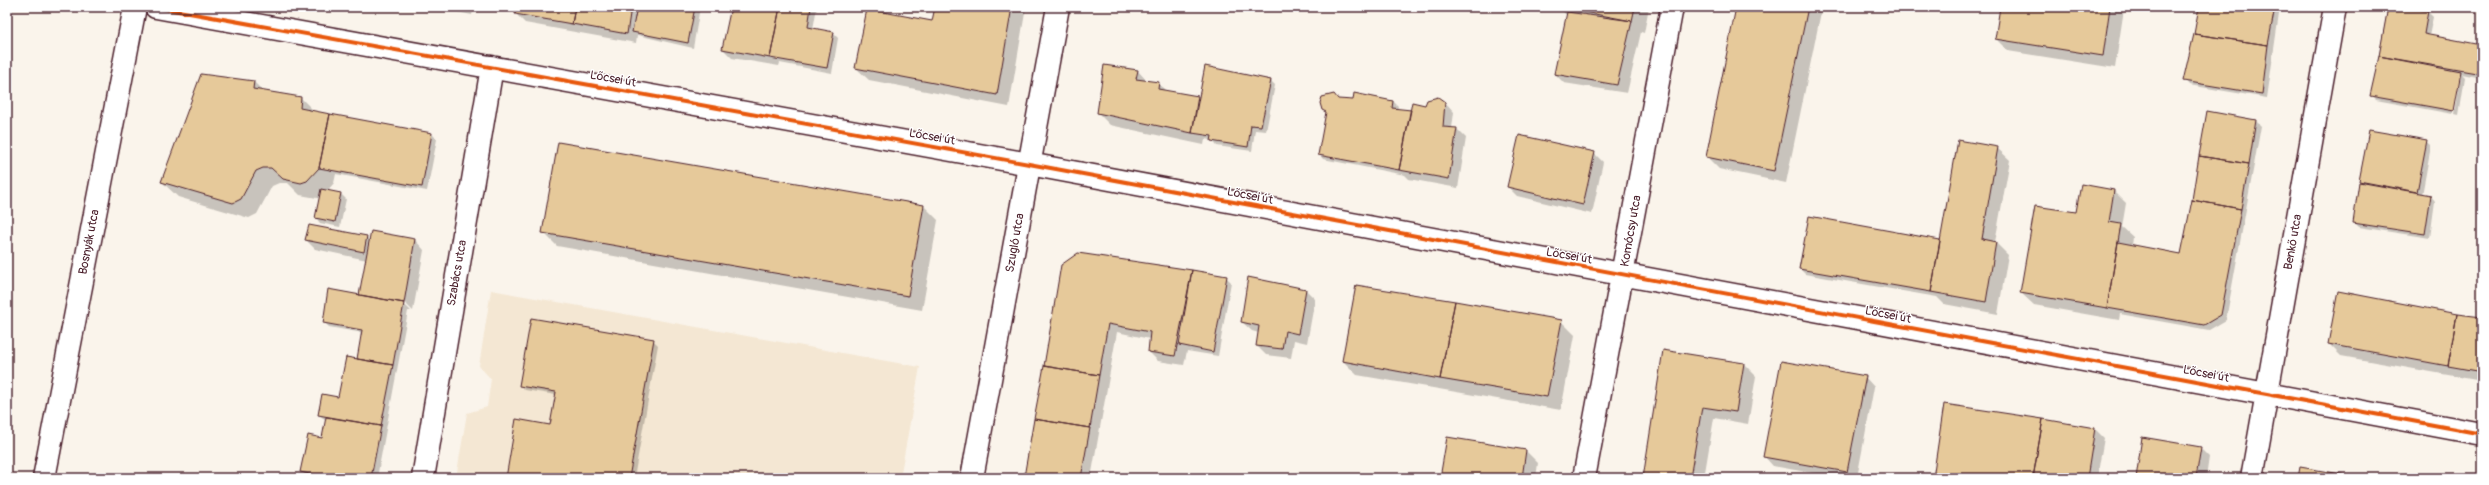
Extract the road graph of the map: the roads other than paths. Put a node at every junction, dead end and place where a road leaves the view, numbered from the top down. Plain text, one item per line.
1 (135, 7) edge
2 (156, 7) edge
3 (1058, 7) edge
4 (1672, 7) edge
5 (2335, 7) edge
6 (197, 11) edge
7 (492, 67) junction
8 (1029, 164) junction
9 (1622, 276) junction
10 (2266, 395) junction
11 (2482, 434) edge
12 (44, 478) edge
13 (423, 478) edge
14 (972, 478) edge
15 (1584, 478) edge
16 (2252, 478) edge

1 - 12 street, Bosnyák utca
2 - 6 street, Lőcsei út
3 - 8 street, Szugló utca
4 - 9 street, Komócsy utca
5 - 10 street, Benkő utca
6 - 7 street, Lőcsei út
7 - 8 street, Lőcsei út
7 - 13 street, Szabács utca
8 - 9 street, Lőcsei út
8 - 14 street, Szugló utca
9 - 10 street, Lőcsei út
9 - 15 street, Komócsy utca
10 - 11 street, Lőcsei út
10 - 16 street, Benkő utca

